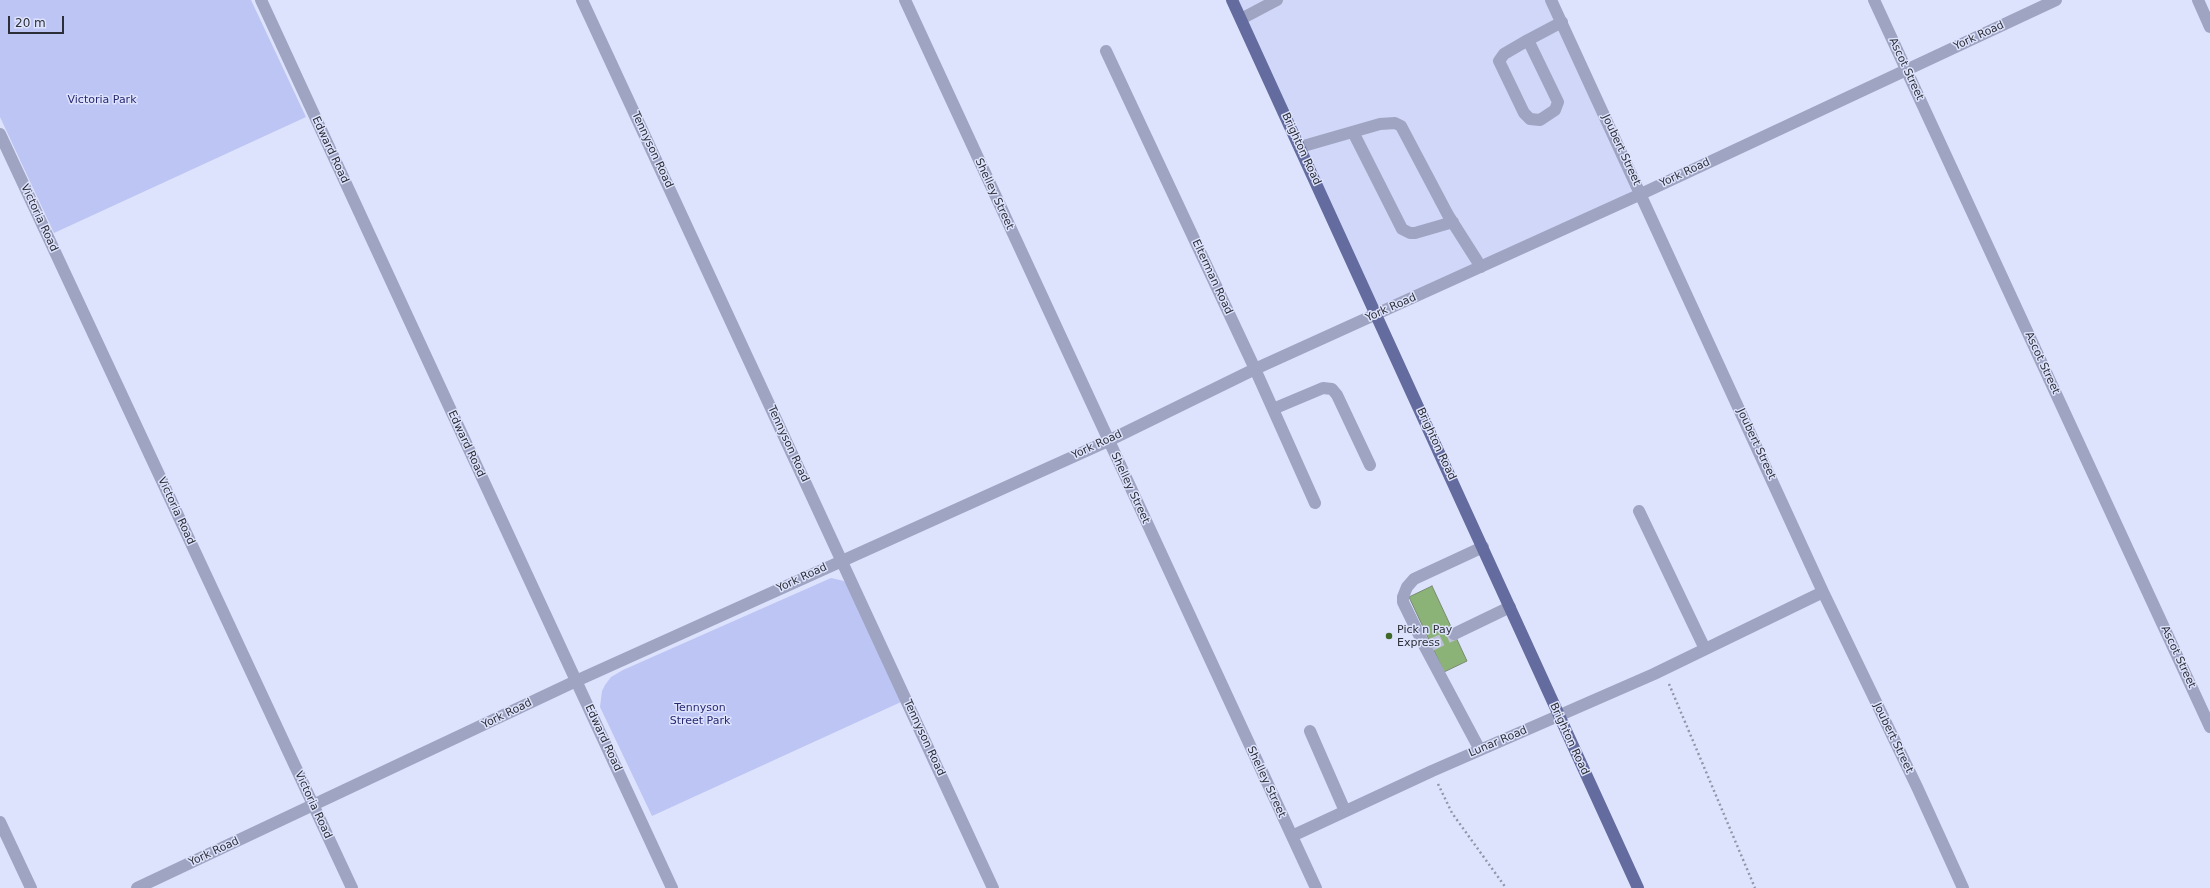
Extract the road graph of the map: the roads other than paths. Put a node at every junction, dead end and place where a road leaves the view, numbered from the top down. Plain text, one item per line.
1 (261, 0) edge
2 (582, 0) edge
3 (905, 0) edge
4 (1232, 0) edge
5 (1276, 0) edge
6 (1551, 0) edge
7 (1874, 0) edge
8 (2056, 0) edge
9 (2198, 0) edge
10 (1241, 19) junction
11 (1562, 22) junction
12 (2210, 27) edge
13 (1528, 40) junction
14 (1106, 51) dead end
15 (1906, 69) junction
16 (1353, 132) junction
17 (0, 134) edge
18 (1300, 147) junction
19 (1641, 194) junction
20 (1453, 222) junction
21 (1481, 268) junction
22 (1376, 315) junction
23 (1255, 369) junction
24 (1273, 409) junction
25 (1108, 441) junction
26 (1370, 465) dead end
27 (1315, 503) dead end
28 (1639, 511) dead end
29 (1483, 547) junction
30 (842, 560) junction
31 (1823, 592) junction
32 (1510, 607) junction
33 (1454, 634) tunnel mouth
34 (1705, 649) junction
35 (576, 681) junction
36 (1558, 717) junction
37 (2210, 727) edge
38 (1310, 731) dead end
39 (1480, 750) junction
40 (314, 806) junction
41 (1344, 812) junction
42 (0, 822) edge
43 (1292, 836) junction
44 (31, 888) edge
45 (137, 888) edge
46 (352, 888) edge
47 (672, 888) edge
48 (993, 888) edge
49 (1316, 888) edge
50 (1638, 888) edge
51 (1963, 888) edge

1 - 35 street, Edward Road
2 - 30 street, Tennyson Road
3 - 25 street, Shelley Street
4 - 10 main road, Brighton Road
5 - 10 street
6 - 11 street, Joubert Street
7 - 15 street, Ascot Street
8 - 15 street, York Road
9 - 12 street
10 - 18 main road, Brighton Road
11 - 13 street
11 - 19 street, Joubert Street
13 - 13 street
14 - 23 street, Elterman Road
15 - 19 street, York Road
15 - 37 street, Ascot Street
16 - 18 street
16 - 20 street
16 - 20 street
17 - 40 street, Victoria Road
18 - 22 main road, Brighton Road
19 - 21 street, York Road
19 - 31 street, Joubert Street
20 - 21 street
21 - 22 street, York Road
22 - 23 street, York Road
22 - 29 main road, Brighton Road
23 - 24 street, Elterman Road
23 - 25 street, York Road
24 - 26 street
24 - 27 street, Elterman Road
25 - 30 street, York Road
25 - 43 street, Shelley Street
28 - 34 street
29 - 32 main road, Brighton Road
29 - 39 street
30 - 35 street, York Road
30 - 48 street, Tennyson Road
31 - 34 street, Lunar Road
31 - 51 street, Joubert Street
32 - 33 street
32 - 36 main road, Brighton Road
34 - 36 street, Lunar Road
35 - 40 street, York Road
35 - 47 street, Edward Road
36 - 39 street, Lunar Road
36 - 50 main road, Brighton Road
38 - 41 street
39 - 41 street, Lunar Road
40 - 45 street, York Road
40 - 46 street, Victoria Road
41 - 43 street, Lunar Road
42 - 44 street
43 - 49 street, Shelley Street

